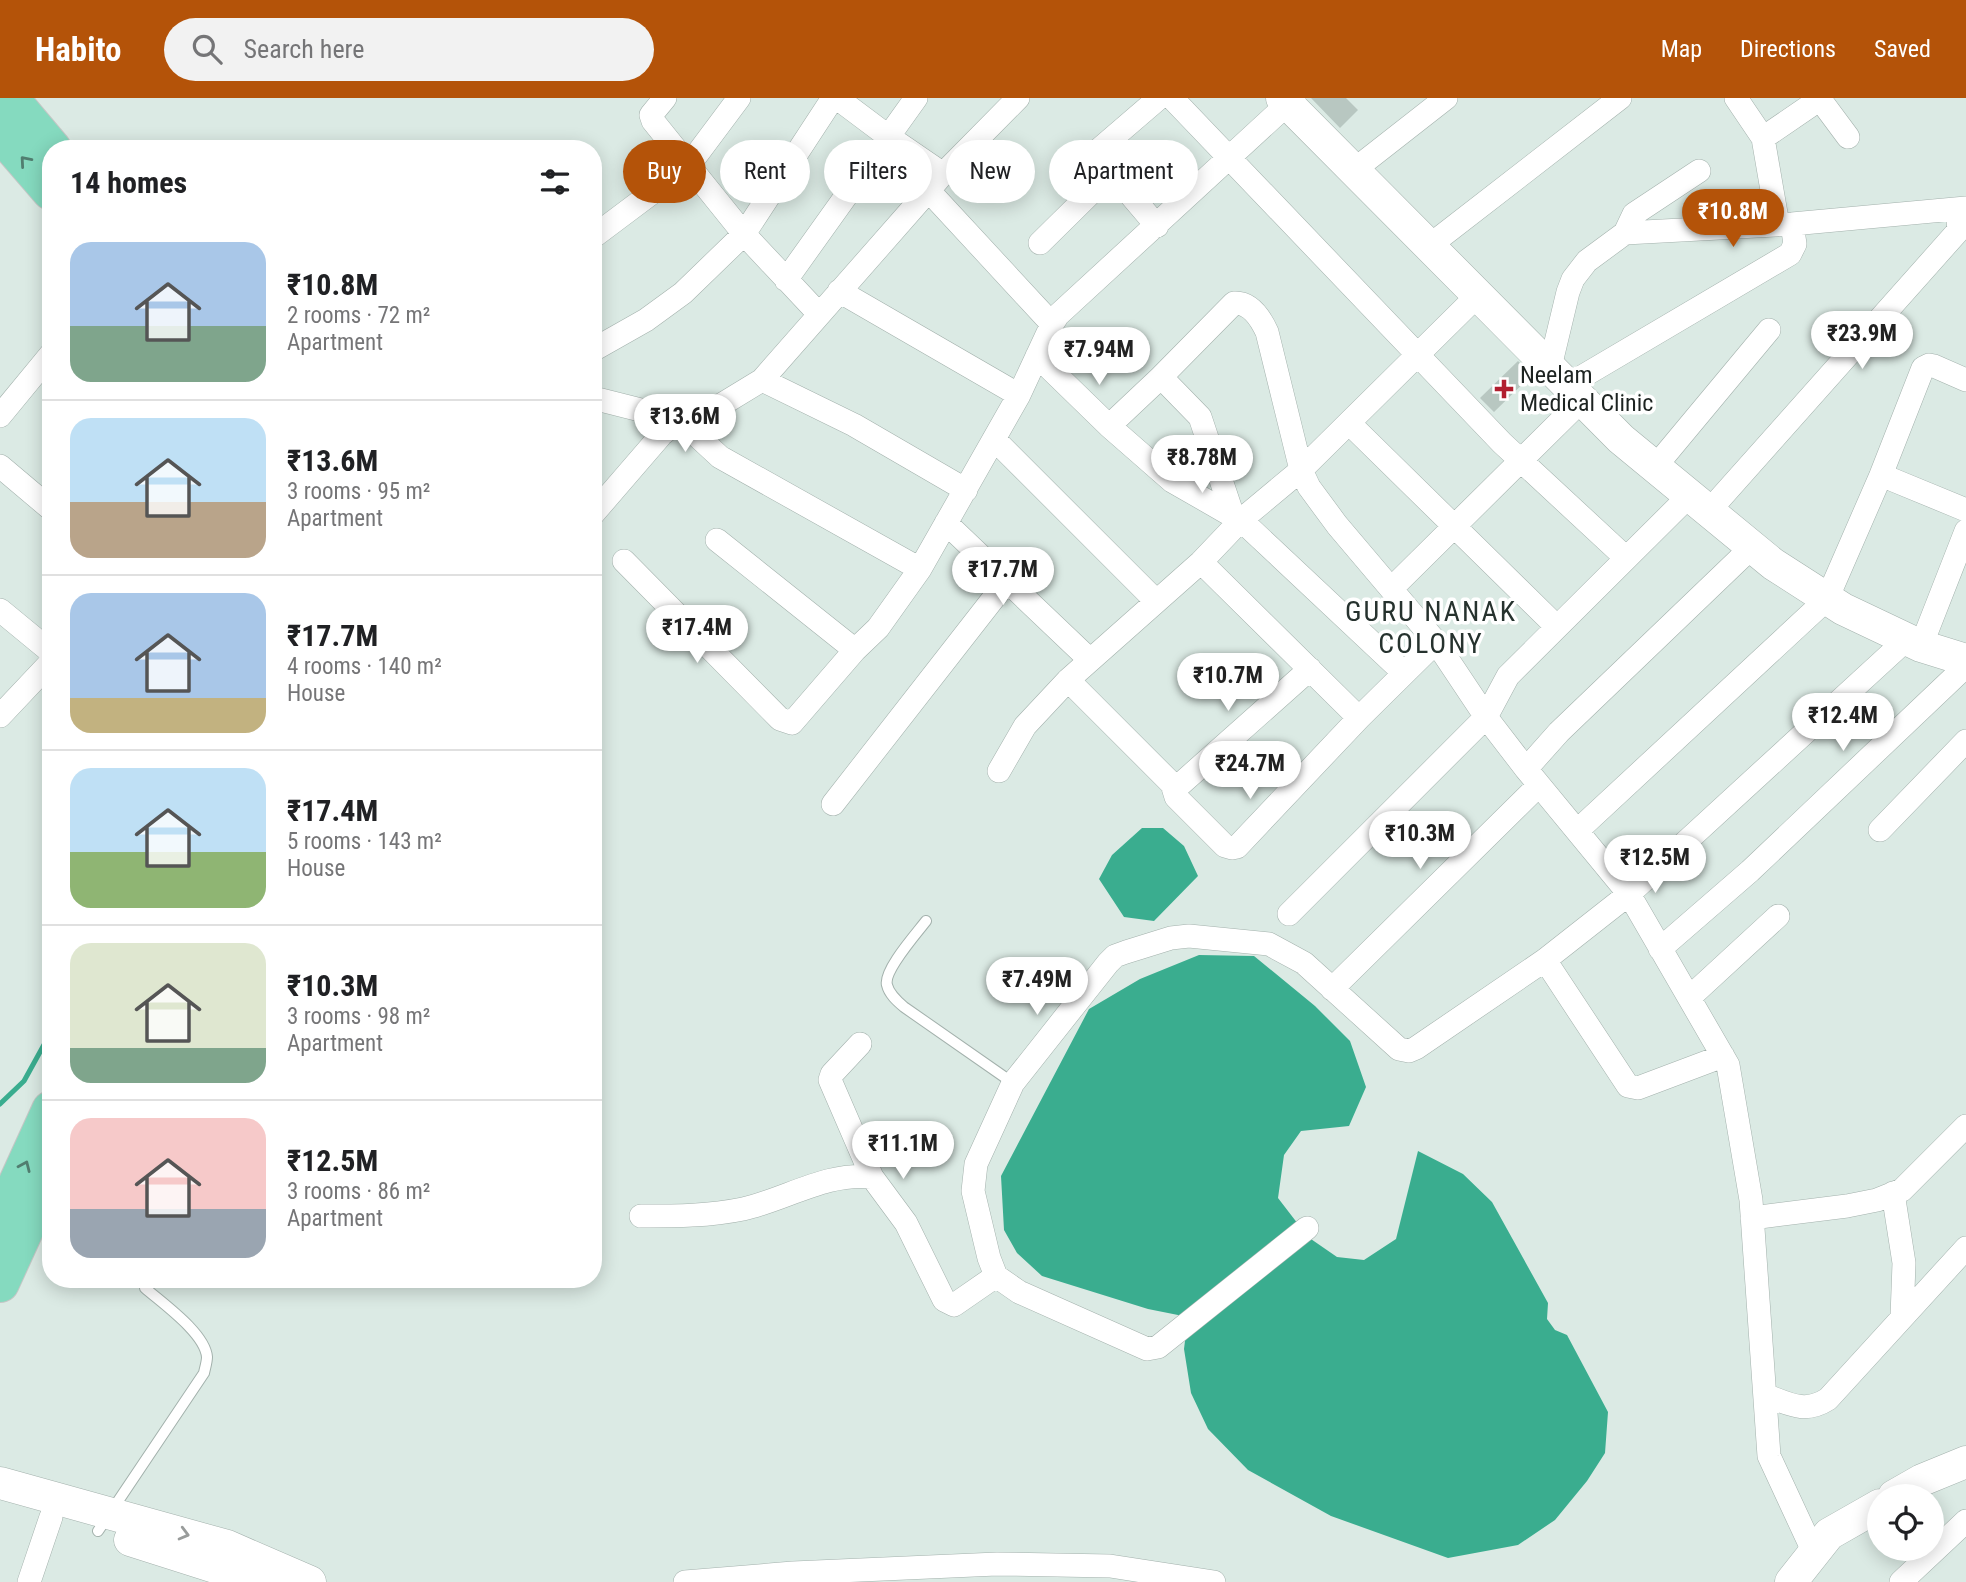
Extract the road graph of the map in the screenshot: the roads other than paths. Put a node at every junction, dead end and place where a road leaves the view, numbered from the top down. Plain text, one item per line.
1 (9, 98) edge
2 (664, 98) edge
3 (739, 98) edge
4 (835, 98) edge
5 (916, 98) edge
6 (1018, 98) edge
7 (1159, 98) edge
8 (1171, 98) edge
9 (1446, 98) edge
10 (1620, 98) edge
11 (1736, 98) edge
12 (1819, 99) edge
13 (1288, 100) edge
14 (0, 132) edge
15 (888, 137) junction
16 (1848, 137) dead end
17 (1763, 138) junction
18 (44, 140) edge
19 (669, 140) edge
20 (1110, 140) edge
21 (706, 142) edge
22 (1230, 157) junction
23 (1354, 170) junction
24 (1699, 171) dead end
25 (42, 181) edge
26 (936, 182) junction
27 (706, 186) edge
28 (638, 203) edge
29 (1081, 203) edge
30 (1137, 203) edge
31 (1962, 220) edge
32 (1785, 224) junction
33 (1157, 226) junction
34 (602, 230) edge
35 (1625, 233) junction
36 (744, 234) junction
37 (1040, 243) dead end
38 (1429, 246) junction
39 (786, 280) junction
40 (839, 291) junction
41 (1478, 295) junction
42 (818, 313) junction
43 (1052, 324) junction
44 (1769, 330) dead end
45 (602, 345) edge
46 (1418, 354) junction
47 (1037, 356) junction
48 (42, 363) edge
49 (1161, 377) junction
50 (762, 380) junction
51 (1966, 380) edge
52 (1567, 384) junction
53 (1018, 395) junction
54 (602, 399) edge
55 (3, 404) edge
56 (680, 420) junction
57 (1349, 423) junction
58 (1109, 426) junction
59 (994, 439) junction
60 (1520, 461) junction
61 (0, 466) edge
62 (1655, 467) junction
63 (1301, 470) junction
64 (1881, 475) junction
65 (966, 490) junction
66 (42, 501) edge
67 (1699, 503) junction
68 (602, 504) edge
69 (1966, 510) edge
70 (1237, 518) junction
71 (946, 523) junction
72 (1454, 526) junction
73 (1966, 531) edge
74 (717, 540) dead end
75 (1752, 547) junction
76 (1626, 558) junction
77 (624, 561) dead end
78 (1200, 562) junction
79 (920, 569) junction
80 (1007, 581) junction
81 (1391, 589) junction
82 (1827, 599) junction
83 (1156, 601) junction
84 (0, 610) edge
85 (1557, 627) junction
86 (1436, 642) junction
87 (1914, 643) junction
88 (42, 645) edge
89 (855, 650) junction
90 (1090, 660) junction
91 (1966, 660) edge
92 (1966, 666) edge
93 (1310, 668) junction
94 (42, 672) edge
95 (1403, 672) junction
96 (1068, 680) junction
97 (0, 716) edge
98 (1486, 717) junction
99 (1359, 718) junction
100 (1966, 741) edge
101 (999, 771) dead end
102 (1532, 777) junction
103 (1174, 790) junction
104 (833, 804) dead end
105 (1880, 830) dead end
106 (1577, 831) junction
107 (1629, 894) junction
108 (1289, 914) dead end
109 (1778, 916) dead end
110 (926, 921) dead end
111 (1660, 949) junction
112 (1545, 960) junction
113 (1332, 989) junction
114 (1690, 997) junction
115 (860, 1044) dead end
116 (1723, 1056) junction
117 (1013, 1083) junction
118 (1966, 1126) edge
119 (42, 1130) edge
120 (872, 1177) junction
121 (42, 1193) edge
122 (1893, 1193) junction
123 (641, 1216) dead end
124 (1752, 1218) junction
125 (0, 1222) edge
126 (1307, 1228) dead end
127 (1966, 1248) edge
128 (996, 1276) junction
129 (0, 1283) edge
130 (145, 1288) dead end
131 (1902, 1317) junction
132 (1765, 1395) junction
133 (1966, 1462) edge
134 (0, 1483) edge
135 (1915, 1484) edge
136 (0, 1503) edge
137 (1867, 1512) edge
138 (51, 1517) junction
139 (1966, 1521) edge
140 (103, 1522) junction
141 (1814, 1553) junction
142 (213, 1574) edge
143 (29, 1582) edge
144 (262, 1582) edge
145 (310, 1582) edge
146 (685, 1582) edge
147 (1210, 1582) edge
148 (1791, 1582) edge
149 (1901, 1582) edge

1 - 18 highway
2 - 19 street
3 - 21 street
4 - 15 street
4 - 36 street
5 - 15 street
6 - 26 street
7 - 20 street
8 - 22 street
9 - 23 street
10 - 38 street
11 - 17 street
12 - 16 street
12 - 17 street
13 - 22 street
13 - 23 street
25 -> 14 highway
15 - 26 street
15 - 39 street
17 - 32 street
22 - 33 street
22 - 46 street
23 - 38 street
24 - 35 street
26 - 40 street
26 - 43 street
27 - 36 street
28 - 34 street
29 - 37 street
30 - 33 street
31 - 32 street
31 - 67 street
32 - 35 street
32 - 52 street
33 - 43 street
35 - 52 street
36 - 39 street
36 - 45 street
38 - 41 street
39 - 42 street
40 - 42 street
40 - 53 street
41 - 46 street
41 - 52 street
42 - 50 street
43 - 47 street
44 - 62 street
46 - 57 street
46 - 60 street
47 - 53 street
47 - 58 street
48 - 55 street
49 - 58 street
49 - 63 street
49 - 70 street
50 - 56 street
50 - 65 street
51 - 64 street
52 - 60 street
52 - 62 street
53 - 59 street
54 - 56 street
56 - 68 street
56 - 79 street
57 - 63 street
57 - 72 street
58 - 70 street
59 - 65 street
59 - 83 street
60 - 72 street
60 - 76 street
61 - 66 street
62 - 67 street
63 - 70 street
63 - 81 street
64 - 69 street
64 - 82 street
65 - 71 street
67 - 75 street
67 - 76 street
70 - 78 street
70 - 95 street
71 - 79 street
71 - 80 street
72 - 81 street
72 - 85 street
73 - 87 street
74 - 89 street
75 - 82 street
75 - 102 street
76 - 85 street
77 - 89 street
78 - 83 street
78 - 93 street
79 - 89 street
80 - 90 street
80 - 104 street
81 - 86 street
82 - 87 street
82 - 106 street
83 - 90 street
84 - 88 street
85 - 98 street
86 - 95 street
86 - 98 street
87 - 91 street
87 - 107 street
90 - 96 street
92 - 111 street
93 - 99 street
93 - 103 street
94 - 97 street
95 - 99 street
96 - 101 street
96 - 103 street
98 - 102 street
98 - 108 street
99 - 103 street
100 - 105 street
102 - 106 street
102 - 113 street
106 - 107 street
107 - 111 street
107 - 112 street
109 - 114 street
110 - 117 lane
111 - 114 street
112 - 113 street
112 - 116 street
113 - 117 street
114 - 116 street
115 - 120 street
116 - 124 street
117 - 128 street
118 - 122 street
125 -> 119 highway
120 - 123 street
120 - 128 street
121 - 129 highway
122 - 124 street
122 - 131 street
124 - 132 street
126 - 128 street
127 - 131 street
130 - 140 lane
131 - 132 street
132 - 141 street
133 - 135 street
134 - 140 street
136 - 138 street
137 - 141 street
138 - 140 street
138 - 143 street
139 - 149 street
140 - 142 street
140 -> 145 street
141 - 148 street
142 - 144 street
146 - 147 street

